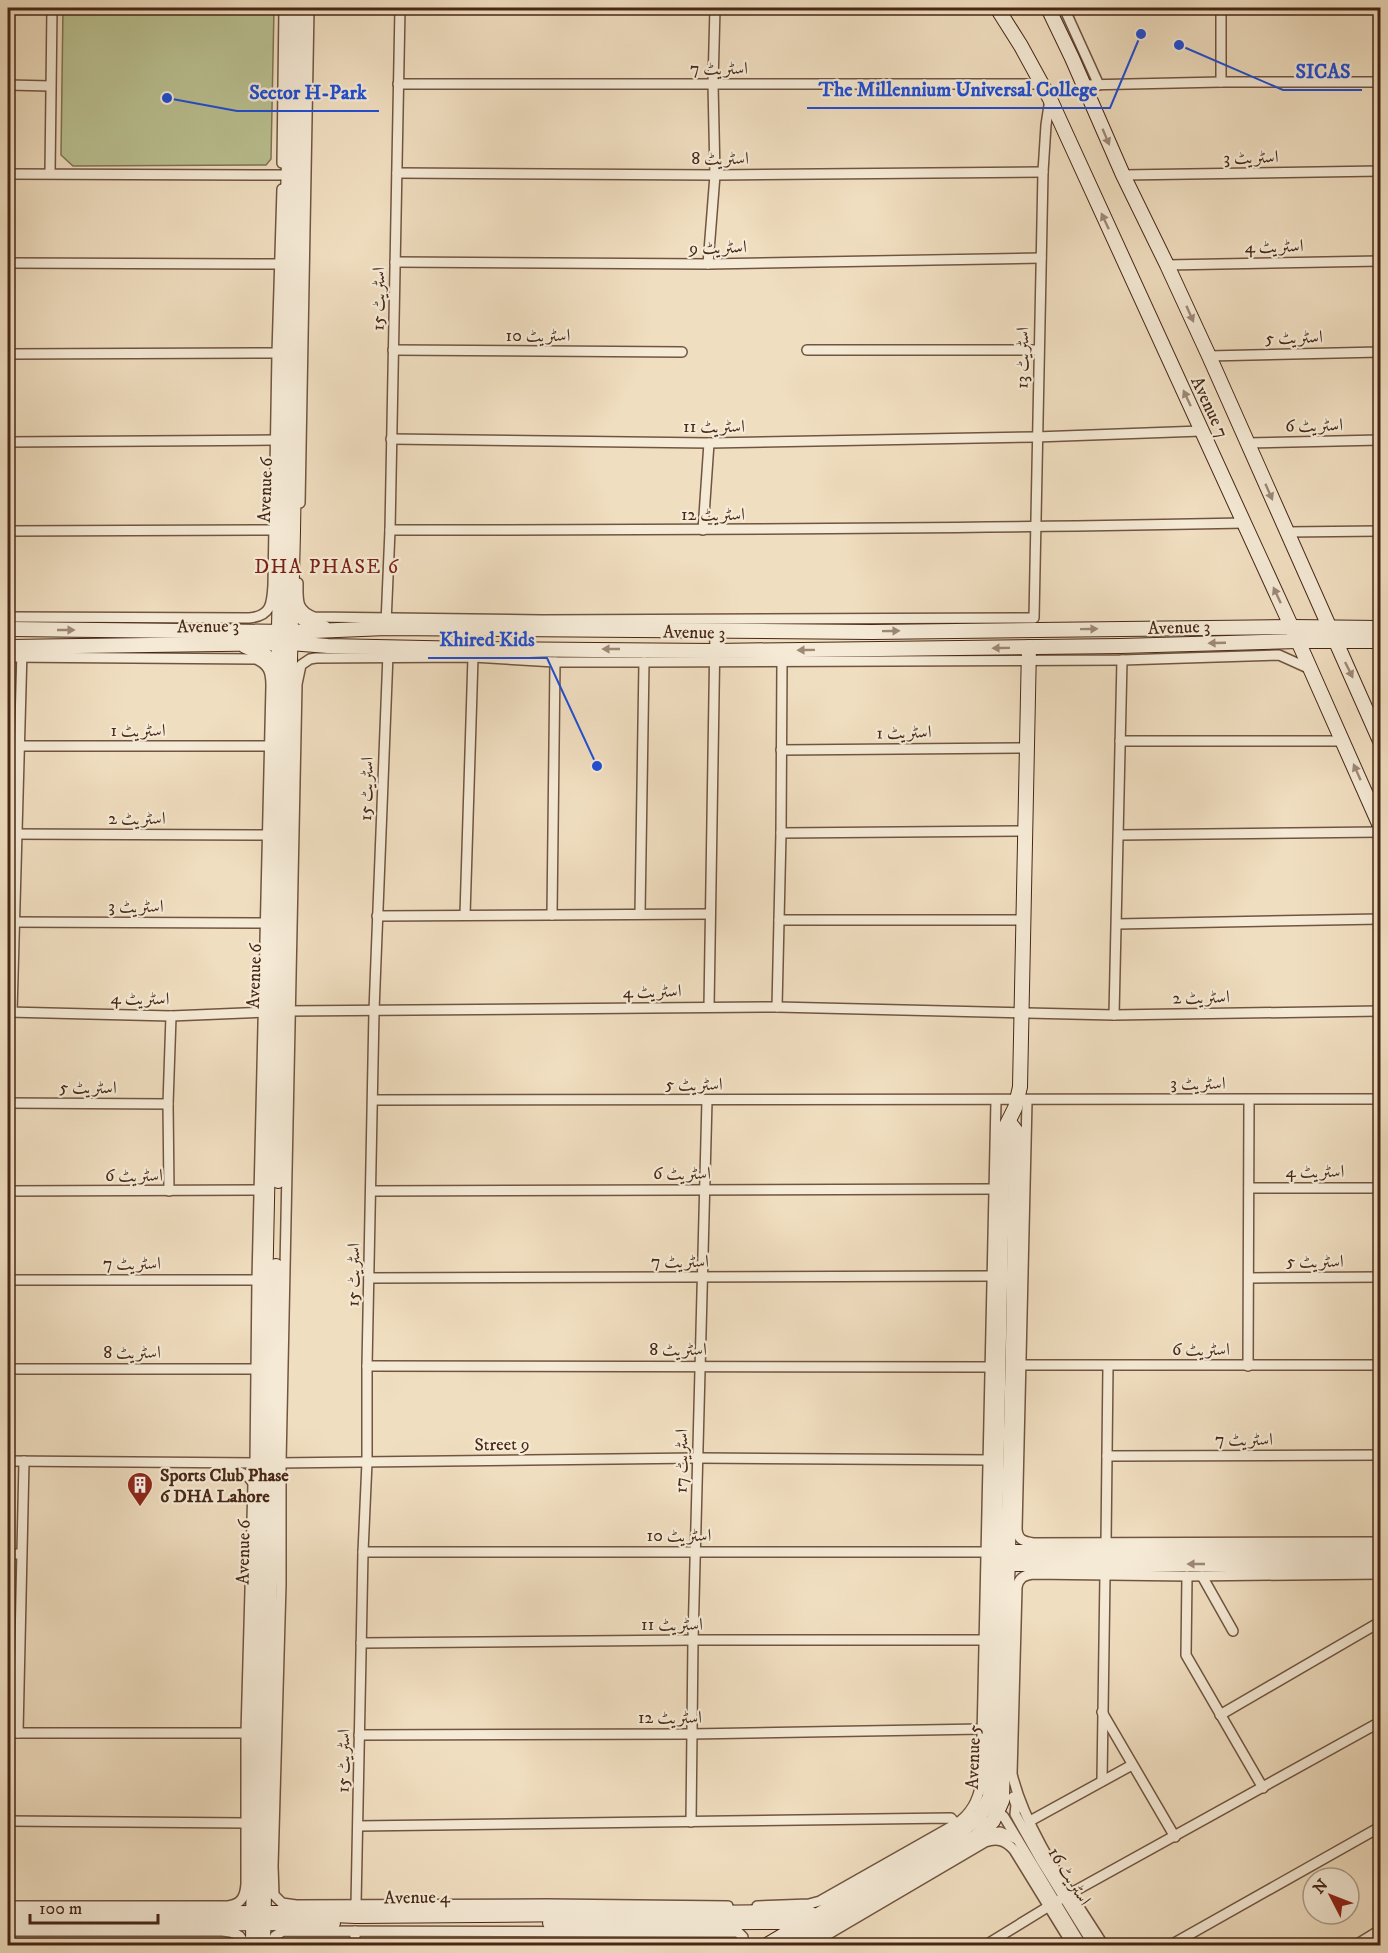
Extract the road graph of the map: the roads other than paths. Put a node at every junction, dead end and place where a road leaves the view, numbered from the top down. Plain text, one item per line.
1 (52, 8) edge
2 (284, 8) edge
3 (292, 8) edge
4 (302, 8) edge
5 (309, 8) edge
6 (400, 8) edge
7 (716, 8) edge
8 (998, 8) edge
9 (1048, 8) edge
10 (1064, 8) edge
11 (1221, 8) edge
12 (1221, 82) junction
13 (1380, 82) edge
14 (398, 84) junction
15 (713, 84) junction
16 (1041, 84) junction
17 (1084, 85) junction
18 (1099, 85) junction
19 (8, 86) edge
20 (50, 86) junction
21 (1050, 99) junction
22 (1380, 171) edge
23 (1043, 172) junction
24 (50, 173) junction
25 (397, 173) junction
26 (8, 174) edge
27 (715, 175) junction
28 (1123, 175) junction
29 (282, 176) junction
30 (1041, 258) junction
31 (1380, 261) edge
32 (8, 262) edge
33 (395, 262) junction
34 (279, 264) junction
35 (708, 264) junction
36 (1167, 265) junction
37 (393, 350) junction
38 (807, 350) dead end
39 (1038, 350) junction
40 (682, 352) dead end
41 (1380, 352) edge
42 (277, 353) junction
43 (8, 354) edge
44 (1209, 356) junction
45 (1201, 430) junction
46 (1036, 437) junction
47 (391, 439) junction
48 (275, 440) junction
49 (1380, 440) edge
50 (8, 442) edge
51 (1247, 442) junction
52 (709, 443) junction
53 (1244, 523) junction
54 (1036, 528) junction
55 (274, 530) junction
56 (390, 530) junction
57 (703, 530) junction
58 (8, 531) edge
59 (1380, 531) edge
60 (1287, 532) junction
61 (286, 584) junction
62 (285, 604) junction
63 (8, 617) edge
64 (386, 622) junction
65 (1292, 627) junction
66 (1380, 628) edge
67 (8, 629) edge
68 (329, 629) junction
69 (233, 630) junction
70 (715, 632) junction
71 (1333, 635) junction
72 (285, 637) junction
73 (1298, 641) junction
74 (1380, 641) edge
75 (328, 646) junction
76 (1256, 649) junction
77 (17, 650) edge
78 (388, 652) junction
79 (1029, 654) junction
80 (8, 657) edge
81 (473, 657) junction
82 (713, 657) junction
83 (1122, 660) junction
84 (555, 662) junction
85 (782, 662) junction
86 (644, 663) junction
87 (284, 670) junction
88 (1311, 670) junction
89 (284, 685) junction
90 (1120, 741) junction
91 (1343, 741) junction
92 (1380, 741) edge
93 (269, 746) junction
94 (8, 747) edge
95 (19, 747) junction
96 (1026, 748) junction
97 (781, 750) junction
98 (1380, 826) edge
99 (1026, 831) junction
100 (1380, 832) edge
101 (781, 833) junction
102 (12, 834) edge
103 (267, 835) junction
104 (1119, 835) junction
105 (639, 914) junction
106 (710, 914) junction
107 (465, 915) junction
108 (552, 915) junction
109 (377, 916) junction
110 (1380, 919) edge
111 (779, 920) junction
112 (1024, 920) junction
113 (11, 922) edge
114 (265, 923) junction
115 (1117, 924) junction
116 (777, 1006) junction
117 (709, 1007) junction
118 (374, 1011) junction
119 (1022, 1011) junction
120 (1380, 1011) edge
121 (10, 1012) edge
122 (276, 1012) junction
123 (1114, 1014) junction
124 (171, 1016) junction
125 (1380, 1099) edge
126 (373, 1100) junction
127 (707, 1100) junction
128 (1250, 1100) junction
129 (996, 1101) junction
130 (1021, 1101) junction
131 (8, 1103) edge
132 (168, 1104) junction
133 (1010, 1122) junction
134 (1250, 1188) junction
135 (1380, 1188) edge
136 (705, 1189) junction
137 (994, 1189) junction
138 (260, 1190) junction
139 (8, 1191) edge
140 (169, 1191) junction
141 (371, 1191) junction
142 (992, 1276) junction
143 (369, 1278) junction
144 (702, 1278) junction
145 (1250, 1278) junction
146 (1380, 1278) edge
147 (8, 1280) edge
148 (257, 1280) junction
149 (1018, 1347) junction
150 (700, 1365) junction
151 (1022, 1365) junction
152 (1380, 1365) edge
153 (367, 1366) junction
154 (1108, 1366) junction
155 (1248, 1366) junction
156 (990, 1367) junction
157 (8, 1369) edge
158 (256, 1369) junction
159 (1380, 1455) edge
160 (1107, 1456) junction
161 (698, 1458) junction
162 (992, 1460) junction
163 (8, 1461) edge
164 (24, 1461) junction
165 (208, 1462) junction
166 (367, 1462) junction
167 (268, 1463) junction
168 (1013, 1529) junction
169 (1380, 1542) edge
170 (1106, 1543) junction
171 (1033, 1547) junction
172 (1380, 1551) edge
173 (363, 1552) junction
174 (695, 1552) junction
175 (8, 1554) edge
176 (21, 1554) junction
177 (998, 1557) junction
178 (1380, 1564) edge
179 (1380, 1574) edge
180 (1105, 1575) junction
181 (1187, 1576) junction
182 (1202, 1576) junction
183 (1380, 1622) edge
184 (1233, 1631) dead end
185 (693, 1640) junction
186 (984, 1640) junction
187 (361, 1643) junction
188 (8, 1645) edge
189 (19, 1645) junction
190 (1102, 1711) junction
191 (1220, 1715) junction
192 (1380, 1722) edge
193 (982, 1729) junction
194 (8, 1733) edge
195 (18, 1733) junction
196 (246, 1733) junction
197 (691, 1734) junction
198 (359, 1735) junction
199 (1132, 1764) junction
200 (1004, 1775) junction
201 (1102, 1781) junction
202 (1263, 1788) junction
203 (994, 1803) junction
204 (1022, 1819) junction
205 (8, 1821) edge
206 (691, 1822) junction
207 (246, 1823) junction
208 (956, 1824) junction
209 (358, 1826) junction
210 (1380, 1827) edge
211 (981, 1833) junction
212 (1175, 1837) junction
213 (1017, 1839) junction
214 (898, 1874) junction
215 (259, 1886) junction
216 (1060, 1900) junction
217 (356, 1905) junction
218 (8, 1906) edge
219 (8, 1914) edge
220 (259, 1918) junction
221 (290, 1918) junction
222 (817, 1921) junction
223 (228, 1923) junction
224 (8, 1924) edge
225 (1380, 1930) edge
226 (8, 1931) edge
227 (355, 1931) junction
228 (804, 1935) edge
229 (255, 1945) edge
230 (270, 1946) edge
231 (355, 1946) edge
232 (742, 1946) edge
233 (765, 1946) edge
234 (789, 1946) edge
235 (984, 1946) edge
236 (1073, 1946) edge
237 (1082, 1946) edge
238 (1094, 1946) edge
239 (1104, 1946) edge
240 (1169, 1946) edge
241 (1354, 1946) edge

1 - 20 street
2 - 29 street
3 - 61 main road, Avenue 6
4 - 61 main road, Avenue 6
5 - 61 street
6 - 14 street, اسٹریٹ 15
7 - 15 street
8 - 16 main road, Avenue 7
9 - 17 main road, Avenue 7
10 - 18 street
11 - 12 street
12 - 13 street
12 - 18 street
14 - 15 street, اسٹریٹ 7
14 - 25 street, اسٹریٹ 15
15 - 16 street, اسٹریٹ 7
15 - 27 street
16 - 21 main road, Avenue 7
17 - 18 street
17 -> 28 main road, Avenue 7
19 - 20 street
20 - 24 street
21 - 23 street, اسٹریٹ 13
45 -> 21 main road, Avenue 7
22 - 28 street, اسٹریٹ 3
23 - 27 street, اسٹریٹ 8
23 - 30 street, اسٹریٹ 13
24 - 26 street
24 - 29 street
25 - 27 street, اسٹریٹ 8
25 - 33 street, اسٹریٹ 15
27 - 35 street
28 - 36 main road, Avenue 7
29 - 34 street
30 - 35 street, اسٹریٹ 9
30 - 39 street, اسٹریٹ 13
31 - 36 street, اسٹریٹ 4
32 - 34 street
33 - 35 street, اسٹریٹ 9
33 - 37 street, اسٹریٹ 15
34 - 42 street
36 -> 44 main road, Avenue 7
37 - 40 street, اسٹریٹ 10
37 - 47 street, اسٹریٹ 15
38 - 39 street
39 - 46 street, اسٹریٹ 13
41 - 44 street, اسٹریٹ 5
42 - 43 street
42 - 48 street
44 - 51 main road, Avenue 7
45 - 46 street, اسٹریٹ 11
45 - 53 main road, Avenue 7
46 - 52 street, اسٹریٹ 11
46 - 54 street, اسٹریٹ 13
47 - 52 street, اسٹریٹ 11
47 - 56 street, اسٹریٹ 15
48 - 50 street
48 - 55 street
49 - 51 street, اسٹریٹ 6
51 -> 60 main road, Avenue 7
52 - 57 street
53 - 54 street, اسٹریٹ 12
65 -> 53 main road, Avenue 7
54 - 57 street, اسٹریٹ 12
54 - 64 street, اسٹریٹ 13
55 - 58 street
55 - 61 street
56 - 57 street, اسٹریٹ 12
56 - 64 street, اسٹریٹ 15
59 - 60 street
60 - 71 main road, Avenue 7
61 - 62 main road, Avenue 6
61 - 64 street
61 - 69 street
62 - 68 main road
62 - 69 main road
62 - 72 main road, Avenue 6
63 - 69 street
64 - 68 main road, Avenue 3
64 - 70 main road, Avenue 3
70 -> 65 main road, Avenue 3
65 - 71 main road, Avenue 3
65 - 73 main road, Avenue 7
66 - 71 main road, Avenue 3
67 -> 69 main road, Avenue 3
68 - 72 main road, Avenue 3
69 - 72 main road, Avenue 3
69 - 77 main road, Avenue 3
69 - 87 main road
70 - 82 street
71 - 73 main road, Avenue 3
71 - 74 main road, Avenue 3
71 -> 92 main road, Avenue 7
72 - 75 main road, Avenue 3
72 - 87 main road, Avenue 6
73 - 76 main road, Avenue 3
73 - 88 main road, Avenue 7
75 - 78 main road, Avenue 3
75 - 87 main road
76 -> 79 main road, Avenue 3
76 - 83 street
76 - 88 street
77 - 80 street
77 - 89 street
77 - 95 street
78 - 81 street
82 -> 78 main road, Avenue 3
78 - 89 street
78 - 109 street, اسٹریٹ 15
79 -> 82 main road, Avenue 3
79 - 83 street
79 - 85 street
79 - 96 main road
81 - 84 street
81 - 107 street
82 - 85 street
82 - 86 street
82 - 106 street
83 - 90 street
84 - 86 street
84 - 108 street
85 - 97 street
86 - 105 street
87 - 89 main road, Avenue 6
88 - 91 main road, Avenue 7
89 - 93 street
89 - 122 main road, Avenue 6
90 - 91 street
90 - 104 street
98 -> 91 main road, Avenue 7
93 - 95 street, اسٹریٹ 1
93 - 103 street
94 - 95 street, اسٹریٹ 1
95 - 102 street
96 - 97 street, اسٹریٹ 1
96 - 99 main road
97 - 101 street
99 - 101 street
99 - 112 main road
100 - 104 street
101 - 111 street
102 - 103 street, اسٹریٹ 2
102 - 113 street
103 - 114 street
104 - 115 street
105 - 106 street
105 - 108 street
106 - 117 street
107 - 108 street
107 - 109 street
109 - 118 street, اسٹریٹ 15
110 - 115 street
111 - 112 street
111 - 116 street
112 - 119 main road
113 - 114 street, اسٹریٹ 3
113 - 121 street
114 - 122 street
115 - 123 street
116 - 117 street, اسٹریٹ 4
116 - 119 street, اسٹریٹ 4
117 - 118 street, اسٹریٹ 4
118 - 122 street, اسٹریٹ 4
118 - 126 street, اسٹریٹ 15
119 - 123 street, اسٹریٹ 2
119 - 130 main road
120 - 123 street, اسٹریٹ 2
121 - 124 street, اسٹریٹ 4
122 - 124 street, اسٹریٹ 4
122 - 138 street
122 - 167 main road, Avenue 6
124 - 132 street
125 - 128 street, اسٹریٹ 3
126 - 127 street, اسٹریٹ 5
126 - 141 street, اسٹریٹ 15
127 - 129 street, اسٹریٹ 5
127 - 136 street, اسٹریٹ 17
128 - 130 street, اسٹریٹ 3
128 - 134 street
129 - 130 street, اسٹریٹ 5
129 - 137 street
130 - 133 main road
130 - 149 street
131 - 132 street, اسٹریٹ 5
132 - 140 street
133 - 149 main road
133 - 162 main road
134 - 135 street, اسٹریٹ 4
134 - 145 street
136 - 137 street, اسٹریٹ 6
136 - 141 street, اسٹریٹ 6
136 - 144 street, اسٹریٹ 17
137 - 142 street
138 - 140 street, اسٹریٹ 6
138 - 148 street
139 - 140 street, اسٹریٹ 6
141 - 143 street, اسٹریٹ 15
142 - 144 street, اسٹریٹ 7
142 - 156 street
143 - 144 street, اسٹریٹ 7
143 - 153 street, اسٹریٹ 15
144 - 150 street, اسٹریٹ 17
145 - 146 street, اسٹریٹ 5
145 - 155 street
147 - 148 street, اسٹریٹ 7
148 - 158 street
149 - 151 street
149 - 168 main road
150 - 153 street, اسٹریٹ 8
150 - 156 street, اسٹریٹ 8
150 - 161 street, اسٹریٹ 17
151 - 154 street, اسٹریٹ 6
151 - 168 street
152 - 155 street, اسٹریٹ 6
153 - 166 street, اسٹریٹ 15
154 - 155 street, اسٹریٹ 6
154 - 160 street
156 - 162 street
157 - 158 street, اسٹریٹ 8
158 - 167 street
159 - 160 street, اسٹریٹ 7
160 - 170 street
161 - 162 street, Street 9
161 - 166 street, Street 9
161 - 174 street, اسٹریٹ 17
162 - 177 main road
163 - 164 street, Street 9
164 - 165 street, Street 9
164 - 176 street
165 - 167 street, Street 9
165 - 196 street
166 - 167 street, Street 9
166 - 173 street, اسٹریٹ 15
167 - 215 main road, Avenue 6
168 - 171 street
168 - 177 main road
169 - 170 street
170 - 171 street
171 - 172 main road
171 - 177 main road
173 - 174 street, اسٹریٹ 10
173 - 187 street, اسٹریٹ 15
174 - 177 street, اسٹریٹ 10
174 - 185 street, اسٹریٹ 17
175 - 176 street
176 - 189 street
178 -> 177 main road
177 - 186 street
177 - 200 main road, Avenue 5
177 - 203 main road, Avenue 5
179 - 182 street
180 - 181 street
180 - 190 street
180 - 204 street
181 - 182 street
181 - 191 street
182 - 184 street
183 - 191 street
185 - 186 street, اسٹریٹ 11
185 - 187 street, اسٹریٹ 11
185 - 197 street, اسٹریٹ 17
186 - 193 street
187 - 198 street, اسٹریٹ 15
188 - 189 street
189 - 195 street
190 - 199 street
190 - 201 street
191 - 202 street
192 - 202 street
193 - 197 street, اسٹریٹ 12
193 - 208 street
194 - 195 street
195 - 196 street
196 - 207 street
197 - 198 street, اسٹریٹ 12
197 - 206 street, اسٹریٹ 17
198 - 209 street, اسٹریٹ 15
199 - 201 street
199 - 212 street
200 - 203 main road, Avenue 5
200 - 204 street, Avenue 5
201 - 204 street
202 - 212 street
203 - 204 street
203 - 211 main road, Avenue 5
203 - 213 street, اسٹریٹ 16
203 - 214 main road, Avenue 5
204 - 216 street, اسٹریٹ 16
205 - 207 street
206 - 208 street
206 - 209 street
207 - 215 street
208 - 217 street
209 - 217 street, اسٹریٹ 15
210 - 240 street
211 - 213 street
211 - 214 main road, Avenue 5
212 - 216 street
213 - 216 street, اسٹریٹ 16
214 - 222 main road, Avenue 5
215 - 218 street
215 - 220 main road, Avenue 6
215 - 221 main road
215 - 223 main road
216 - 228 street
216 - 235 street
216 - 236 street
216 - 237 street, اسٹریٹ 16
216 - 238 street, اسٹریٹ 16
216 - 239 street
217 - 221 street
219 - 223 main road, Avenue 4
220 - 221 main road, Avenue 4
220 - 223 main road, Avenue 4
220 - 229 main road, Avenue 6
221 - 222 main road, Avenue 4
221 - 227 street
221 - 228 main road, Avenue 4
221 - 229 main road
221 - 230 street
222 - 228 main road, Avenue 5
223 - 224 main road, Avenue 4
223 - 226 street
223 - 229 main road
225 - 241 street
227 - 231 street
227 - 232 street
228 - 233 main road, Avenue 5
228 - 234 main road, Avenue 5

